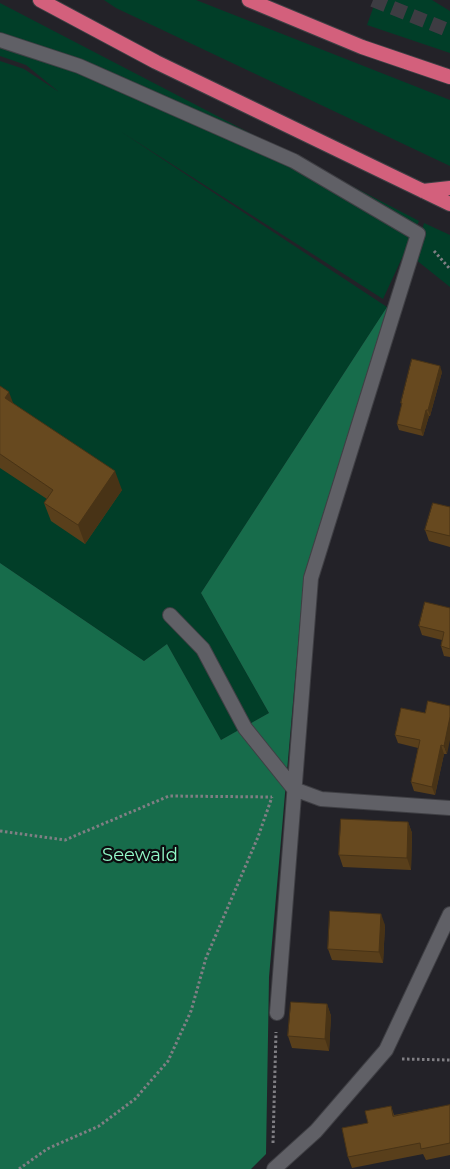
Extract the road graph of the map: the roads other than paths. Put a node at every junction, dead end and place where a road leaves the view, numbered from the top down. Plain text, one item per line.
1 (40, 0) edge
2 (249, 0) edge
3 (0, 40) edge
4 (450, 78) edge
5 (450, 188) edge
6 (422, 191) junction
7 (450, 204) edge
8 (170, 615) dead end
9 (294, 789) junction
10 (450, 808) edge
11 (450, 914) edge
12 (276, 1013) dead end
13 (274, 1169) edge

1 - 6 highway
2 - 4 highway
3 - 9 street
5 - 6 highway
6 - 7 highway
8 - 9 street
9 - 10 street
9 - 12 street
11 - 13 street

